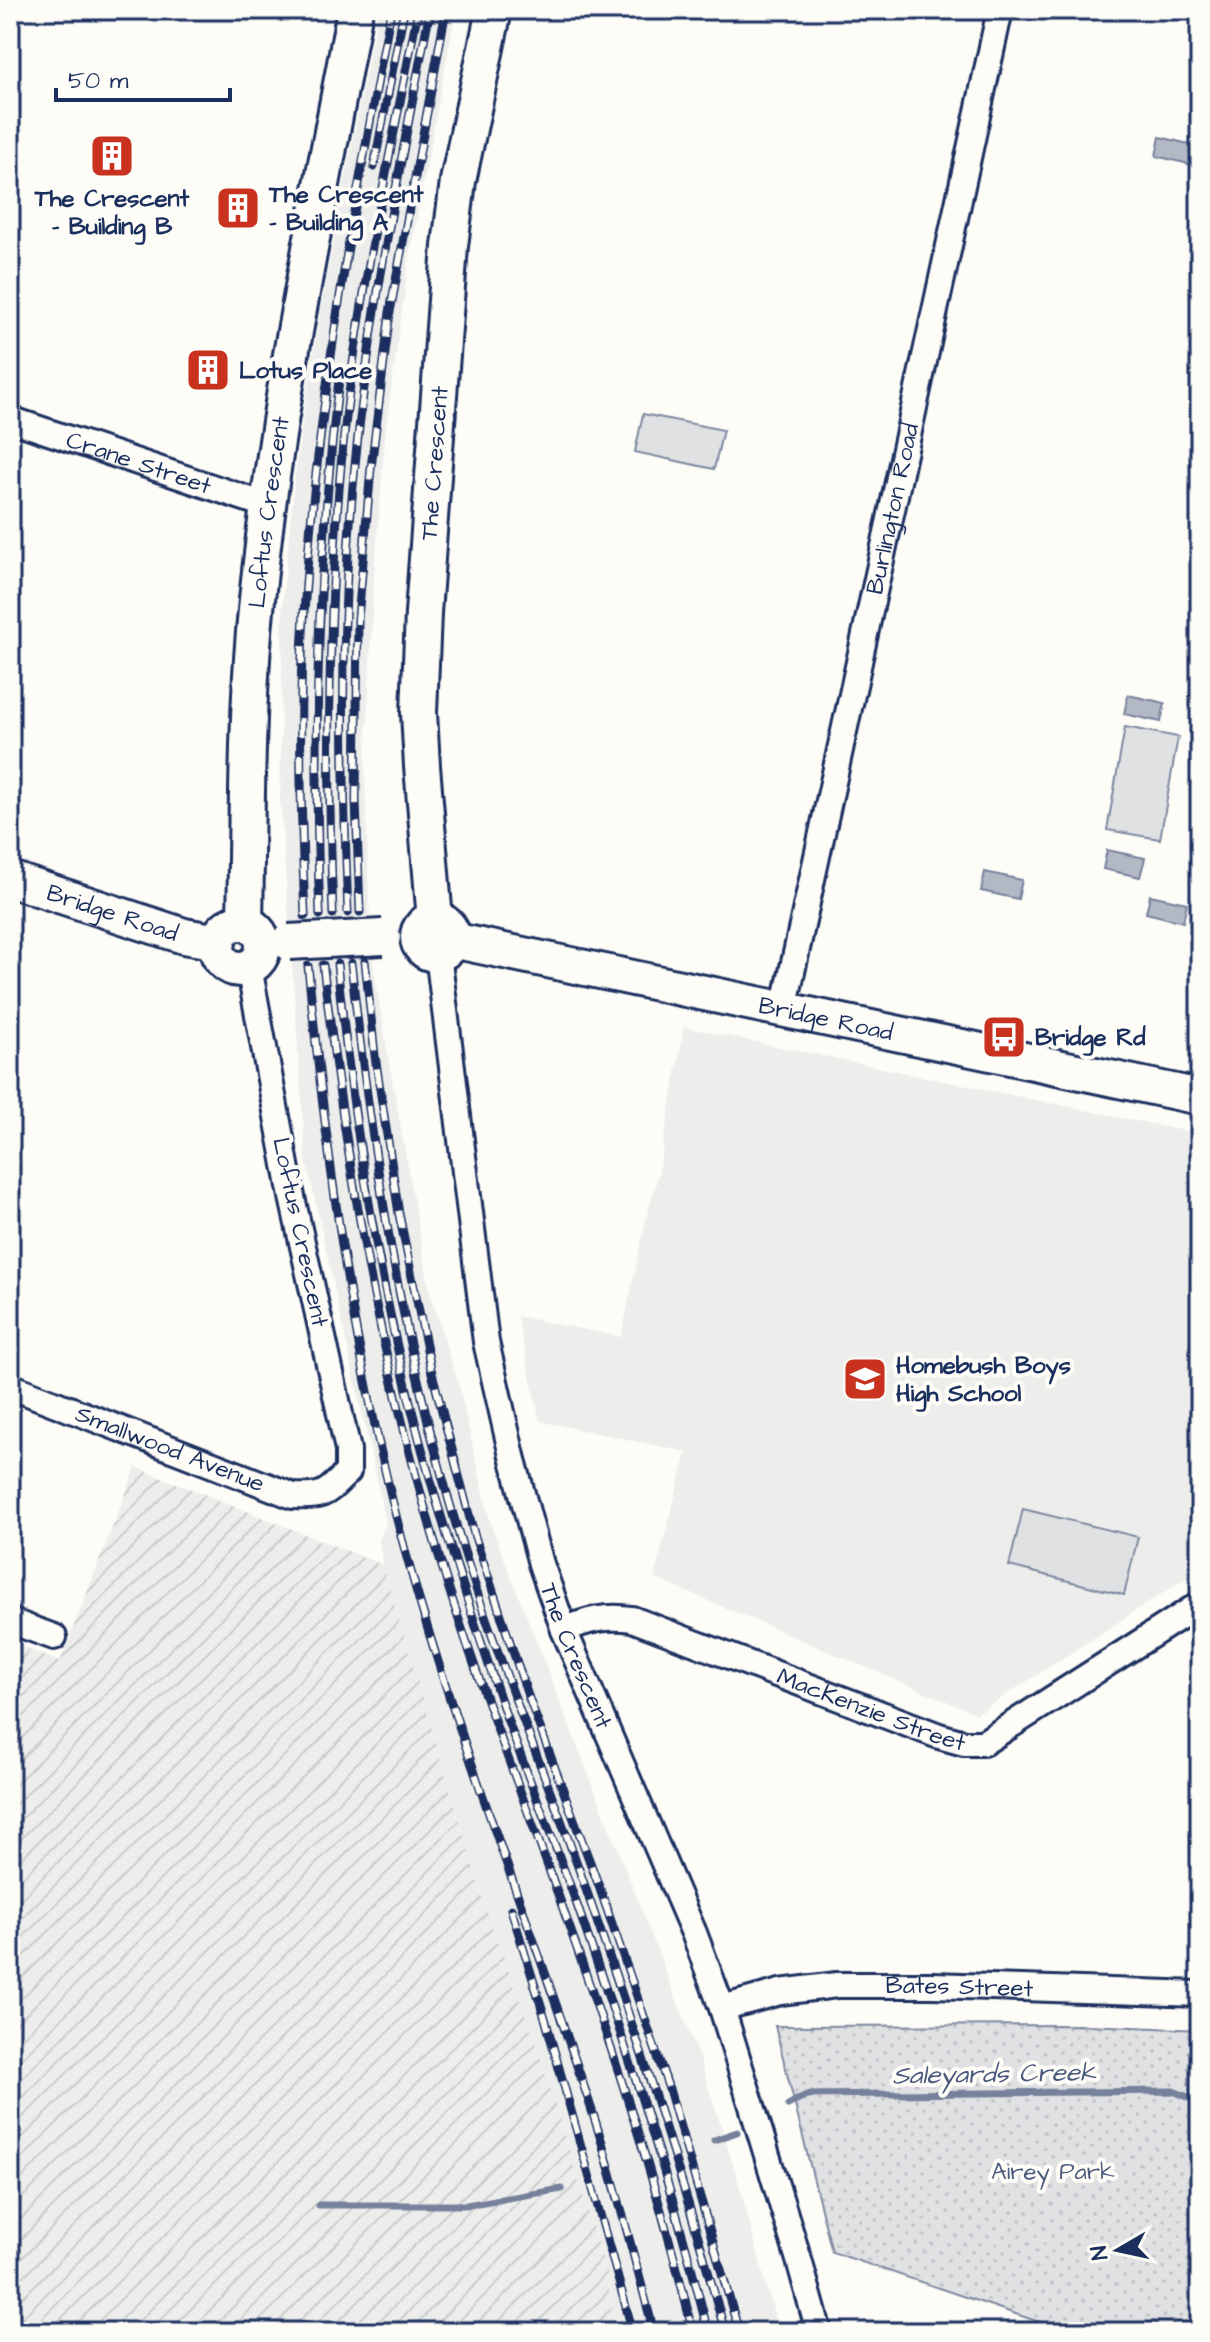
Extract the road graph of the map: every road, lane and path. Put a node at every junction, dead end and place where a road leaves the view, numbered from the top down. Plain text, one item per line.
1 (355, 10) edge
2 (494, 10) edge
3 (1000, 10) edge
4 (10, 419) edge
5 (268, 506) junction
6 (10, 879) edge
7 (436, 937) junction
8 (253, 944) junction
9 (784, 1009) junction
10 (1200, 1097) edge
11 (10, 1386) edge
12 (329, 1489) joint
13 (1200, 1604) edge
14 (10, 1621) edge
15 (564, 1630) junction
16 (54, 1637) dead end
17 (1200, 1994) edge
18 (722, 2008) junction
19 (819, 2332) edge

1 - 5 street, Loftus Crescent
2 - 7 street, The Crescent
3 - 9 street, Burlington Road
4 - 5 street, Crane Street
5 - 8 street, Loftus Crescent
6 - 8 street, Bridge Road
7 - 8 street, Bridge Road, bridge
7 - 9 street, Bridge Road
7 - 15 street, The Crescent
8 - 12 street, Loftus Crescent
9 - 10 street, Bridge Road
11 - 12 street, Smallwood Avenue
13 - 15 street, MacKenzie Street
14 - 16 street
15 - 18 street, The Crescent
17 - 18 street, Bates Street
18 - 19 street, The Crescent

